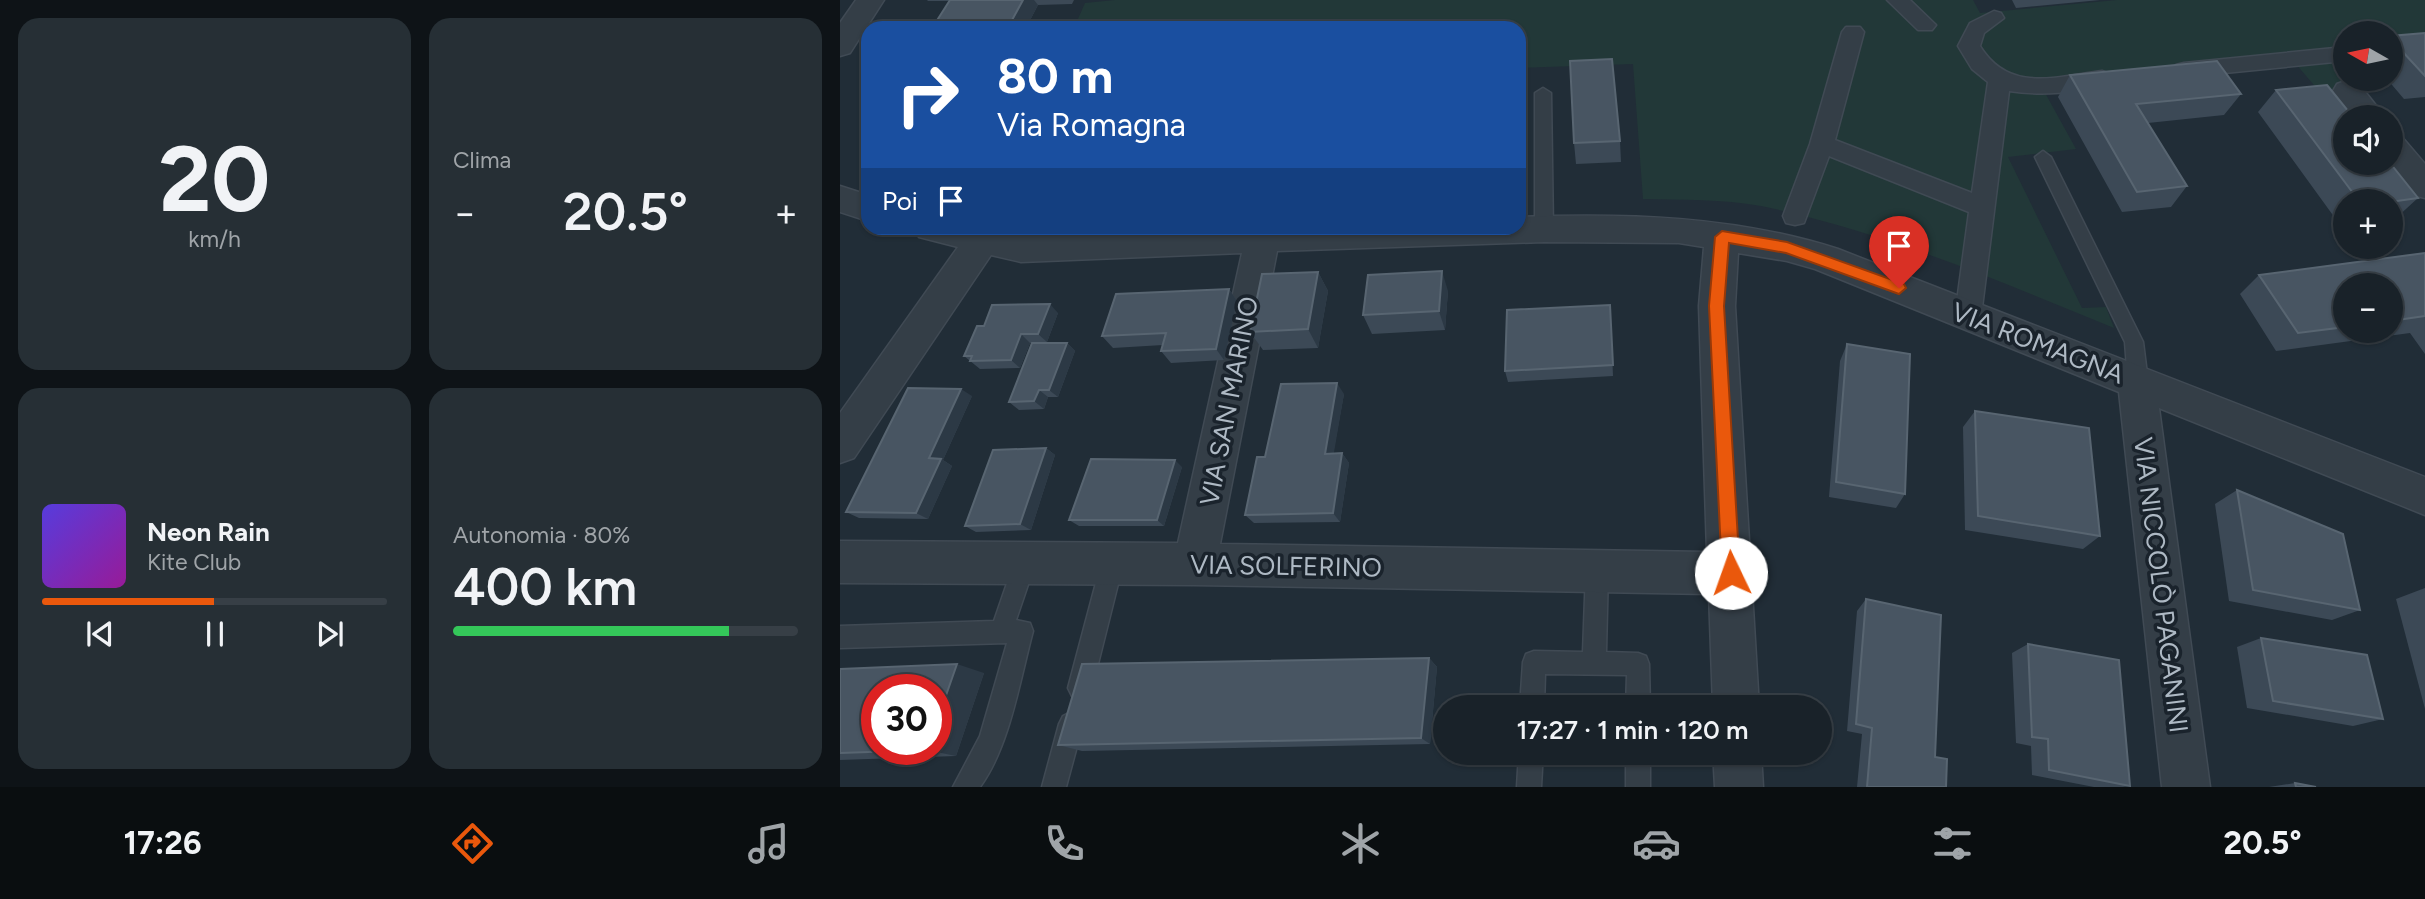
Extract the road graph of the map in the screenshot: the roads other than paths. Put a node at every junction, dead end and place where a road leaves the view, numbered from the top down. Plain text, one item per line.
1 (870, 0) edge
2 (1897, 0) edge
3 (1994, 18) dead end
4 (1925, 25) dead end
5 (1853, 32) dead end
6 (840, 46) edge
7 (2333, 55) edge
8 (2165, 72) edge
9 (2124, 77) edge
10 (1999, 80) junction
11 (2348, 91) dead end
12 (1543, 93) dead end
13 (2359, 105) edge
14 (1822, 144) junction
15 (2043, 157) dead end
16 (2403, 160) edge
17 (2425, 186) edge
18 (840, 199) edge
19 (861, 206) edge
20 (1983, 207) junction
21 (1795, 216) dead end
22 (1526, 229) edge
23 (1544, 229) junction
24 (958, 235) edge
25 (1322, 235) edge
26 (1148, 237) edge
27 (1722, 237) junction
28 (1262, 238) junction
29 (982, 241) junction
30 (1968, 316) junction
31 (2138, 382) junction
32 (840, 445) edge
33 (2425, 496) edge
34 (840, 562) edge
35 (1024, 564) junction
36 (1112, 564) junction
37 (1195, 564) junction
38 (1597, 570) junction
39 (1731, 573) junction
40 (1001, 632) junction
41 (840, 637) edge
42 (1594, 663) junction
43 (1533, 695) edge
44 (1638, 695) edge
45 (1736, 695) edge
46 (1530, 765) edge
47 (1638, 765) edge
48 (1738, 765) edge
49 (965, 787) edge
50 (1054, 787) edge
51 (1529, 787) edge
52 (1638, 787) edge
53 (1739, 787) edge
54 (2186, 787) edge

1 - 6 street
2 - 4 street
3 - 10 street
5 - 14 street
7 - 8 street
9 - 10 street
10 - 20 street
11 - 13 street
12 - 23 lane
14 - 20 street
14 - 21 street
15 - 31 lane
16 - 17 street
18 - 19 street
20 - 30 street
22 - 23 street, VIA ROMAGNA
23 - 27 street, VIA ROMAGNA
24 - 29 street, VIA ROMAGNA
25 - 28 street, VIA ROMAGNA
26 - 28 street, VIA ROMAGNA
26 - 29 street, VIA ROMAGNA
27 - 30 street, VIA ROMAGNA
27 - 39 street
28 - 37 street, VIA SAN MARINO
29 - 32 street
30 - 31 street, VIA ROMAGNA
31 - 33 street, VIA ROMAGNA
31 - 54 street, VIA NICCOLÒ PAGANINI
34 - 35 street, VIA SOLFERINO
35 - 36 street, VIA SOLFERINO
35 - 40 lane
36 - 37 street, VIA SOLFERINO
36 - 50 lane
37 - 38 street, VIA SOLFERINO
38 - 39 street, VIA SOLFERINO
38 - 42 lane
39 - 45 street
40 - 41 lane
40 - 49 lane
42 - 43 lane
42 - 44 lane
46 - 51 lane
47 - 52 lane
48 - 53 street

